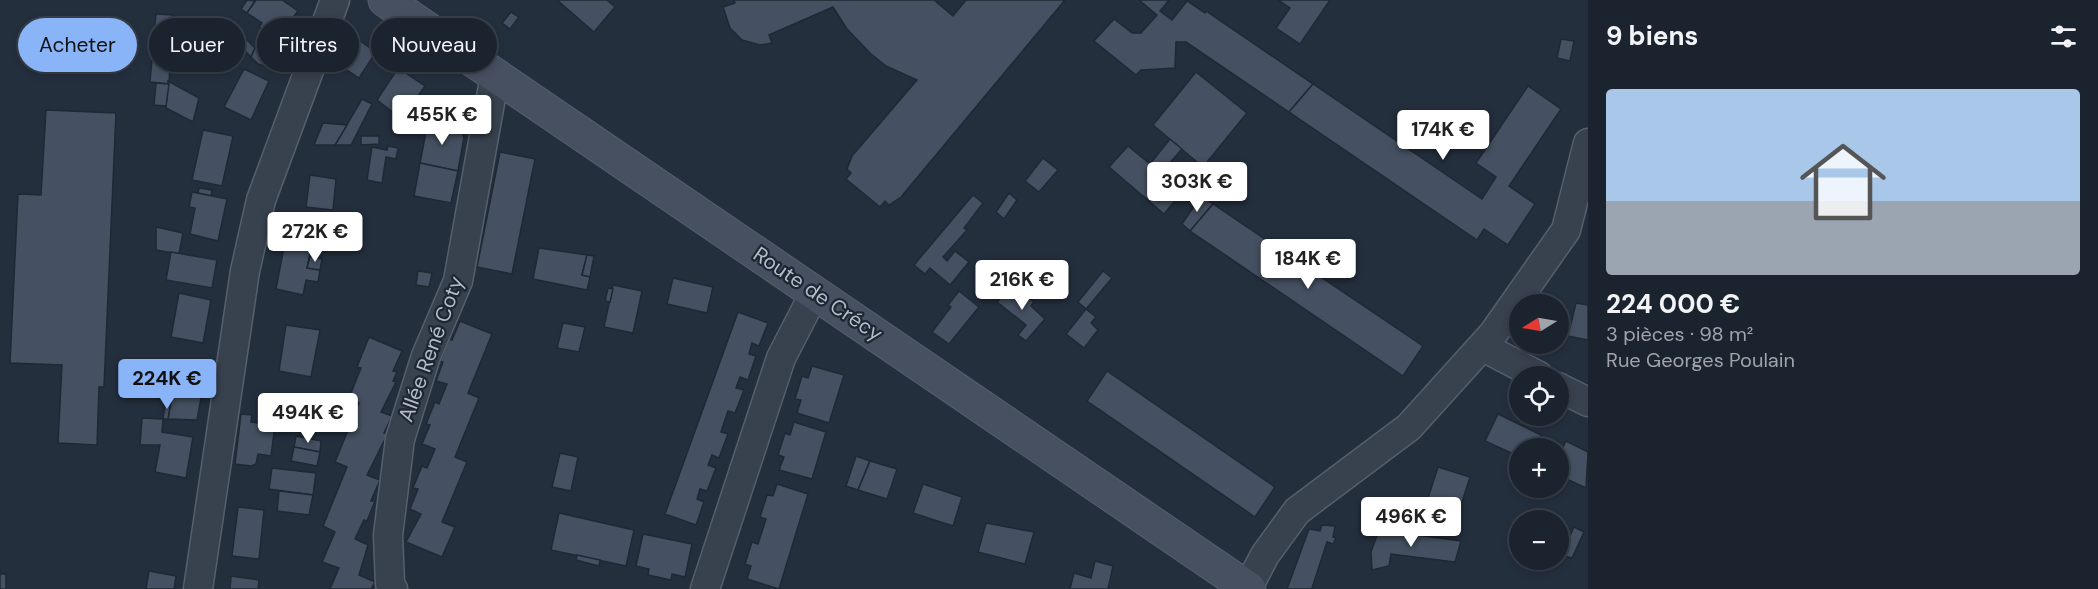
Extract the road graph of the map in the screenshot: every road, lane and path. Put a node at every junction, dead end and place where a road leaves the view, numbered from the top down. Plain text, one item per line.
1 (335, 0) edge
2 (385, 0) edge
3 (495, 75) junction
4 (1588, 143) edge
5 (815, 292) junction
6 (1483, 347) junction
7 (1520, 366) edge
8 (1569, 392) edge
9 (1588, 402) edge
10 (198, 589) edge
11 (393, 589) edge
12 (705, 589) edge
13 (1248, 589) edge

1 - 10 street
2 - 3 main road, Route de Crécy
3 - 5 main road, Route de Crécy
3 - 11 street, Allée René Coty
4 - 6 street
5 - 12 street
5 - 13 main road, Route de Crécy
6 - 7 street
6 - 13 street
8 - 9 street

